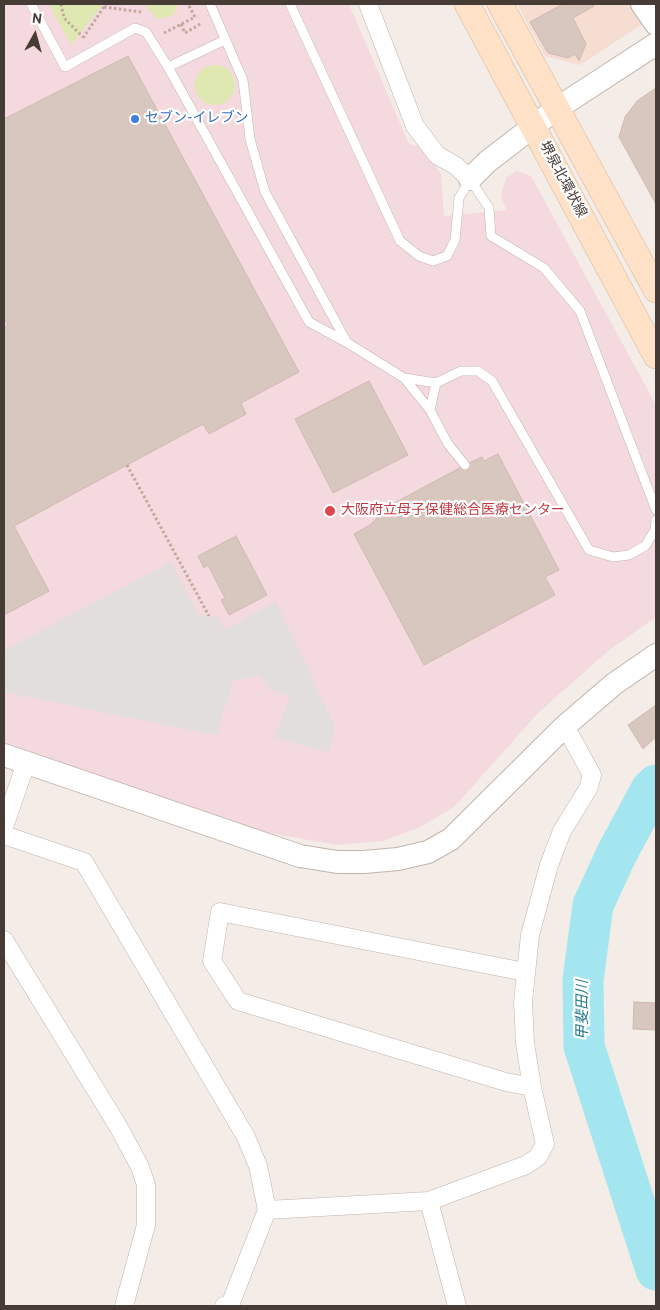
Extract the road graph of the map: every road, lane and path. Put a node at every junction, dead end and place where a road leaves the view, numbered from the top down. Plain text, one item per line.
1 (31, 4) edge
2 (61, 4) edge
3 (106, 4) edge
4 (210, 4) edge
5 (290, 4) edge
6 (368, 4) edge
7 (467, 4) edge
8 (500, 4) edge
9 (642, 4) edge
10 (205, 22) dead end
11 (181, 24) dead end
12 (656, 24) edge
13 (83, 37) junction
14 (225, 40) junction
15 (85, 42) dead end
16 (656, 44) edge
17 (168, 67) junction
18 (556, 109) junction
19 (533, 125) junction
20 (470, 179) junction
21 (656, 290) edge
22 (346, 342) junction
23 (656, 356) edge
24 (404, 378) junction
25 (436, 383) junction
26 (430, 410) junction
27 (465, 464) dead end
28 (127, 465) dead end
29 (656, 510) edge
30 (656, 520) edge
31 (209, 616) dead end
32 (656, 655) edge
33 (564, 726) junction
34 (4, 755) edge
35 (26, 763) junction
36 (4, 826) edge
37 (4, 835) edge
38 (4, 940) edge
39 (525, 972) junction
40 (532, 1087) junction
41 (429, 1201) junction
42 (266, 1210) junction
43 (124, 1306) edge
44 (224, 1306) edge
45 (457, 1306) edge

1 - 17 lane
2 - 13 path
3 - 13 path
4 - 14 lane
5 - 20 lane
6 - 20 street
7 - 19 main road, 堺泉北環状線
8 - 18 main road, 堺泉北環状線
9 - 12 street
10 - 11 path
13 - 15 path
14 - 17 lane
14 - 22 lane
16 - 18 street
17 - 22 lane
18 - 19 street
18 - 21 main road, 堺泉北環状線
19 - 20 street
19 - 23 main road, 堺泉北環状線
20 - 29 lane
22 - 24 lane
24 - 25 lane
24 - 26 lane
25 - 26 lane
25 - 30 lane
26 - 27 lane
28 - 31 path
32 - 33 street
33 - 35 street
33 - 39 street
34 - 35 street
35 - 36 street
37 - 42 street
38 - 43 street
39 - 40 street
39 - 40 street
40 - 41 street
41 - 42 street
41 - 45 street
42 - 44 street

